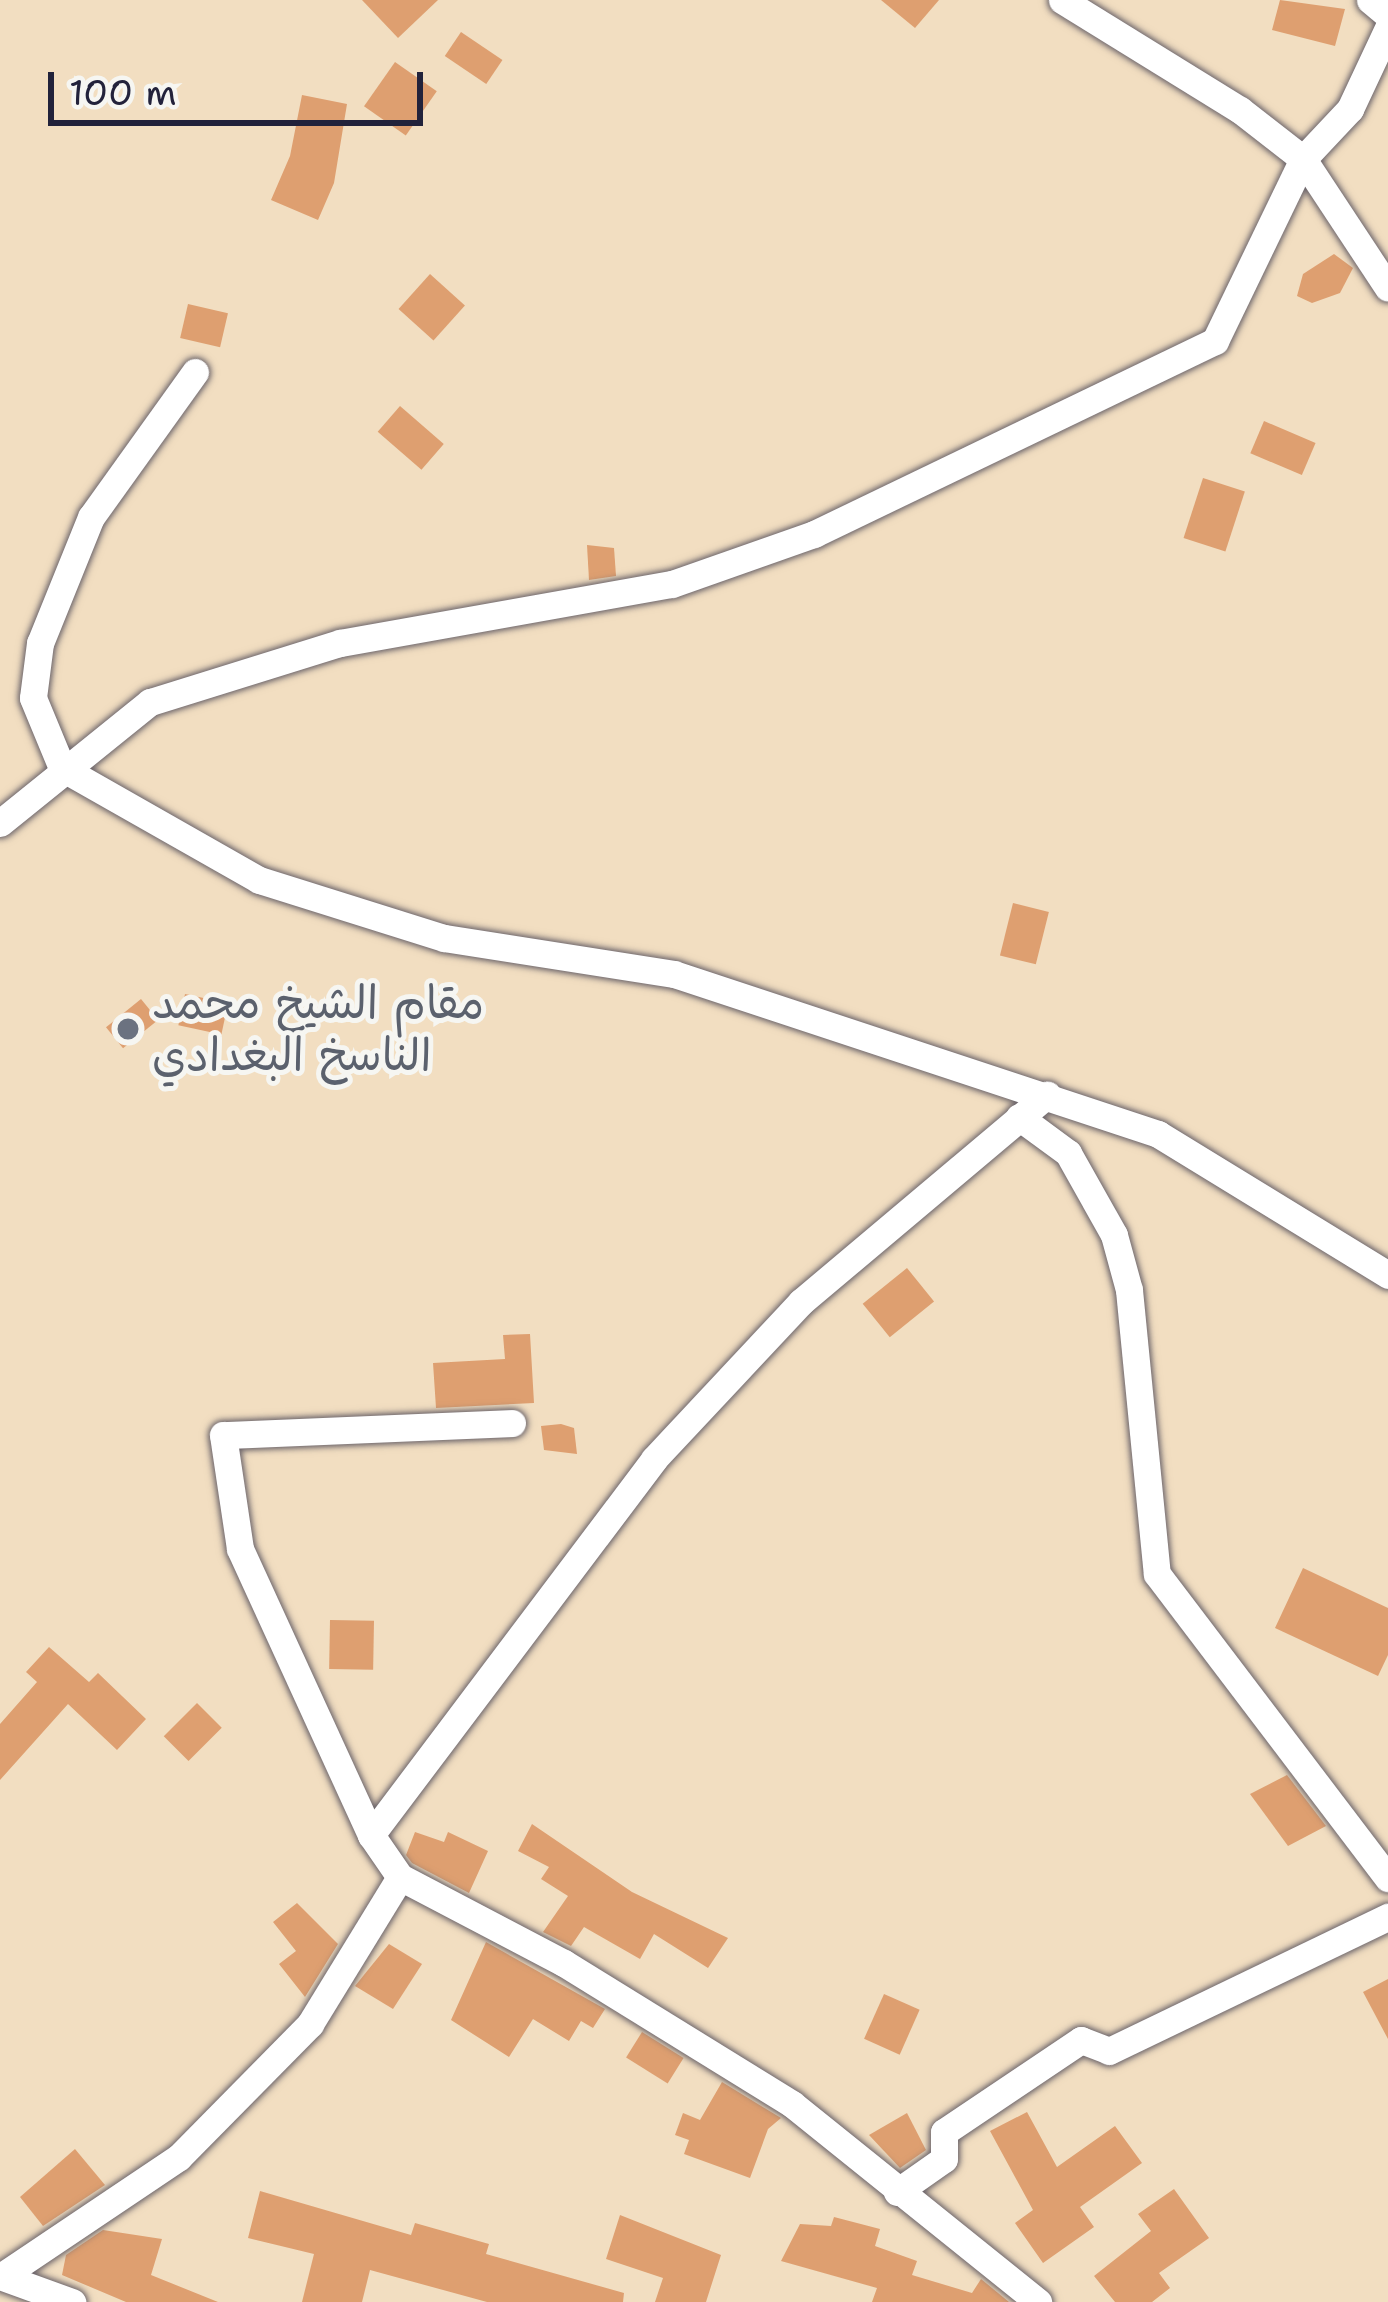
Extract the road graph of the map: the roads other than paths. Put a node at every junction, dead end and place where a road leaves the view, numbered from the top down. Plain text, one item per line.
1 (1061, 0) edge
2 (1370, 0) edge
3 (1388, 15) edge
4 (1388, 28) edge
5 (1303, 159) junction
6 (1388, 288) edge
7 (195, 371) dead end
8 (62, 768) junction
9 (0, 823) edge
10 (1047, 1095) junction
11 (1019, 1118) junction
12 (1388, 1275) edge
13 (512, 1423) dead end
14 (371, 1835) junction
15 (400, 1877) junction
16 (1388, 1878) edge
17 (1388, 1917) edge
18 (897, 2192) junction
19 (1, 2276) edge
20 (72, 2302) edge
21 (1039, 2302) edge

1 - 5 street
2 - 3 street
4 - 5 street
5 - 6 street
5 - 8 street
7 - 8 street
8 - 9 street
8 - 10 street
10 - 11 street
10 - 12 street
11 - 14 street
11 - 16 street
13 - 14 street
14 - 15 street
15 - 18 street
15 - 19 street
17 - 18 street
18 - 21 street
19 - 20 street

